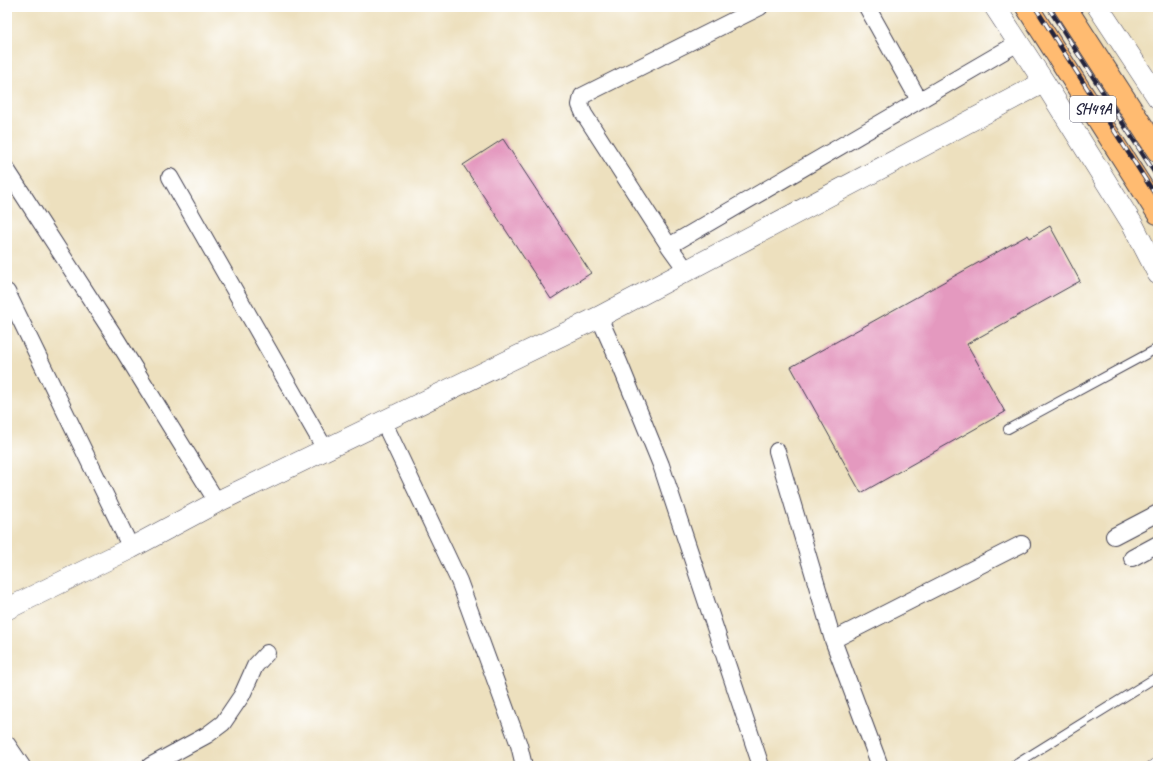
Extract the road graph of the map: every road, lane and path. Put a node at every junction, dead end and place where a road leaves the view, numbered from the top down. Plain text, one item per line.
1 (760, 7) edge
2 (867, 7) edge
3 (995, 7) edge
4 (1027, 7) edge
5 (1065, 7) edge
6 (1098, 7) edge
7 (1018, 43) junction
8 (1044, 82) junction
9 (1158, 98) edge
10 (919, 100) junction
11 (1113, 141) junction
12 (1158, 151) edge
13 (1090, 157) junction
14 (7, 170) edge
15 (170, 177) dead end
16 (1158, 212) edge
17 (669, 246) junction
18 (688, 271) junction
19 (1158, 274) edge
20 (7, 292) edge
21 (599, 317) junction
22 (1158, 348) edge
23 (392, 416) junction
24 (1008, 429) dead end
25 (326, 449) junction
26 (777, 451) dead end
27 (217, 502) junction
28 (1158, 512) edge
29 (1114, 536) dead end
30 (1022, 544) dead end
31 (1158, 544) edge
32 (131, 548) junction
33 (1132, 558) dead end
34 (7, 609) edge
35 (833, 640) junction
36 (267, 653) dead end
37 (1158, 676) edge
38 (7, 744) edge
39 (1158, 761) edge
40 (22, 766) edge
41 (150, 766) edge
42 (524, 766) edge
43 (761, 766) edge
44 (880, 766) edge
45 (1013, 766) edge
46 (1151, 766) edge

1 - 17 street
2 - 10 street
3 - 7 street
4 - 11 main road, SH49A
5 - 12 main road, SH49A
6 - 9 street
7 - 8 street
7 - 10 street
8 - 13 street
8 - 18 street
10 - 17 street
11 - 13 street
11 - 16 main road, SH49A
13 - 19 street
14 - 27 street
15 - 25 street
17 - 18 street
18 - 21 street
20 - 32 street
21 - 23 street
21 - 43 street
22 - 24 lane
23 - 25 street
23 - 42 street
25 - 27 street
26 - 35 street
27 - 32 street
28 - 29 street
30 - 35 street
31 - 33 street
32 - 34 street
35 - 44 street
36 - 41 street
37 - 45 lane
38 - 40 street
39 - 46 lane

